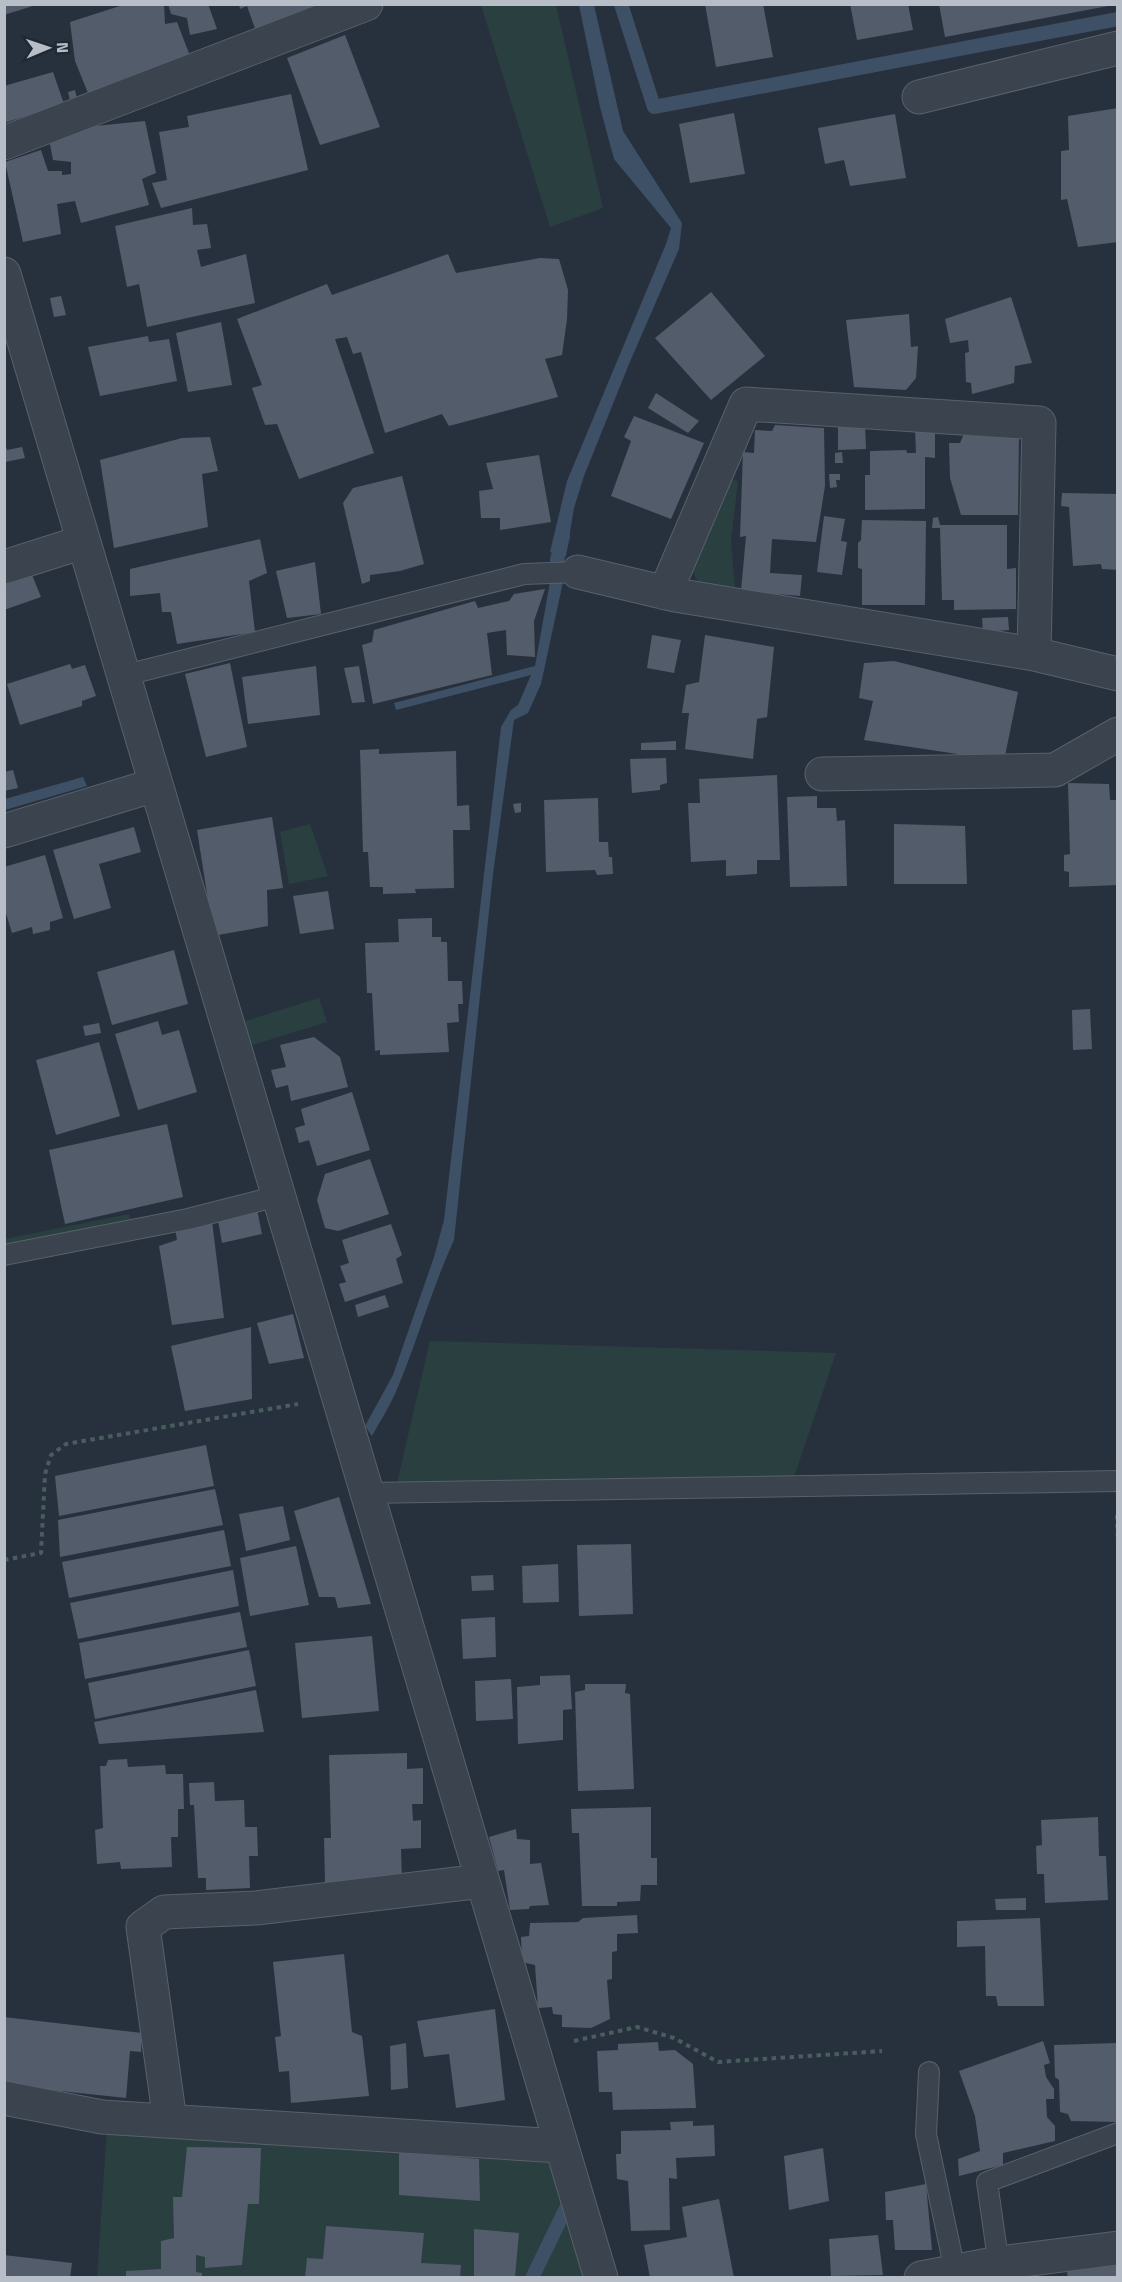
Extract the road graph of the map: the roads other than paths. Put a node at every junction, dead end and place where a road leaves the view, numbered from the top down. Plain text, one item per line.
1 (366, 4) edge
2 (1118, 48) edge
3 (919, 97) dead end
4 (4, 143) edge
5 (4, 274) edge
6 (83, 542) junction
7 (4, 567) edge
8 (578, 572) joint
9 (665, 593) junction
10 (1034, 654) junction
11 (1118, 674) edge
12 (122, 676) junction
13 (1118, 734) edge
14 (822, 774) dead end
15 (155, 785) junction
16 (4, 831) edge
17 (278, 1196) junction
18 (4, 1255) edge
19 (1118, 1481) edge
20 (366, 1493) junction
21 (482, 1881) junction
22 (929, 2072) dead end
23 (4, 2098) edge
24 (170, 2121) junction
25 (1118, 2133) edge
26 (560, 2146) junction
27 (1118, 2248) edge
28 (1000, 2270) edge
29 (955, 2271) junction
30 (601, 2277) edge
31 (921, 2277) edge

1 - 4 street
2 - 3 street
5 - 6 street
6 - 7 street
6 - 12 street
8 - 9 street
8 - 12 lane
9 - 10 street
9 - 10 street
10 - 11 street
12 - 15 street
13 - 14 street
15 - 16 street
15 - 17 street
17 - 18 lane
17 - 20 street
19 - 20 lane
20 - 21 street
21 - 24 street
21 - 26 street
22 - 29 lane
23 - 24 street
24 - 26 street
25 - 28 lane
26 - 30 street
27 - 28 street
28 - 29 street
29 - 31 street

